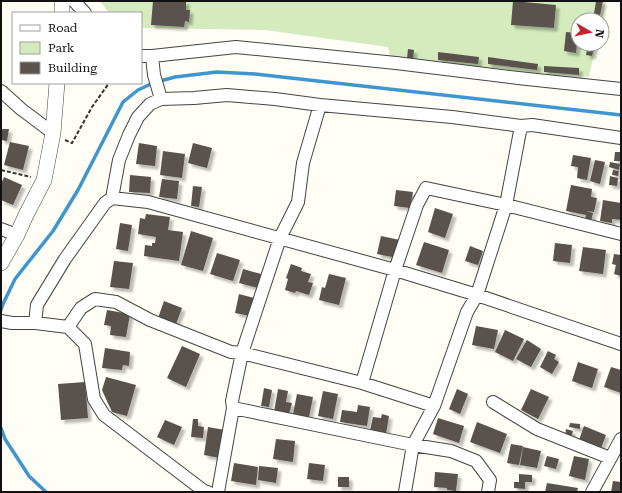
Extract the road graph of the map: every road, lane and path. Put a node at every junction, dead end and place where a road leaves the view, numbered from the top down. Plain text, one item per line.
1 (62, 1) edge
2 (74, 1) edge
3 (62, 12) edge
4 (84, 12) edge
5 (146, 56) edge
6 (57, 84) edge
7 (108, 84) edge
8 (621, 89) edge
9 (1, 91) edge
10 (160, 94) junction
11 (320, 105) junction
12 (520, 126) junction
13 (53, 133) junction
14 (621, 138) edge
15 (1, 170) edge
16 (44, 180) junction
17 (112, 198) junction
18 (506, 205) junction
19 (1, 229) edge
20 (621, 234) edge
21 (17, 235) junction
22 (280, 238) junction
23 (1, 262) edge
24 (396, 270) junction
25 (477, 295) junction
26 (4, 322) edge
27 (35, 323) junction
28 (68, 327) junction
29 (621, 344) edge
30 (242, 353) junction
31 (362, 383) junction
32 (493, 402) dead end
33 (434, 406) junction
34 (233, 408) junction
35 (621, 439) edge
36 (412, 446) junction
37 (610, 458) junction
38 (208, 492) edge
39 (218, 492) edge
40 (405, 492) edge
41 (488, 492) edge
42 (592, 492) edge

1 - 3 street
2 - 4 street
5 - 8 street
5 - 10 street
6 - 13 street
7 - 13 path
9 - 13 street
10 - 11 street
10 - 17 street
11 - 12 street
11 - 22 street
12 - 14 street
12 - 18 street
13 - 16 street
15 - 16 path
16 - 21 street
17 - 22 street
17 - 27 street
18 - 20 street
18 - 24 street
18 - 25 street
19 - 21 street
21 - 23 street
22 - 24 street
22 - 30 street
24 - 25 street
24 - 31 street
25 - 29 street
25 - 33 street
26 - 27 street
27 - 28 street
28 - 30 street
28 - 38 street
30 - 31 street
30 - 34 street
31 - 33 street
32 - 37 street
33 - 36 street
34 - 36 street
34 - 39 street
35 - 37 street
36 - 40 street
36 - 41 street
37 - 42 street

